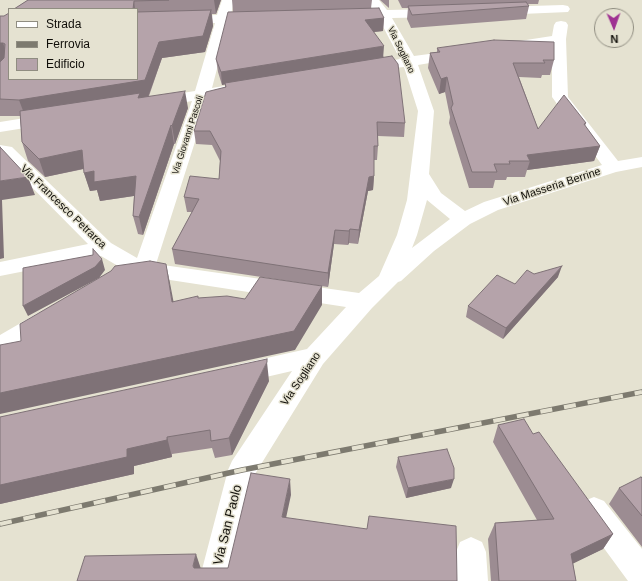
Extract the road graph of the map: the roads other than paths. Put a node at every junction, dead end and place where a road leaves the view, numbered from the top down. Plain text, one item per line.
1 (228, 0) edge
2 (372, 0) edge
3 (563, 4) edge
4 (485, 11) edge
5 (453, 12) edge
6 (383, 14) junction
7 (360, 15) edge
8 (268, 18) edge
9 (222, 19) junction
10 (138, 22) edge
11 (559, 39) junction
12 (496, 48) edge
13 (472, 52) edge
14 (409, 61) junction
15 (378, 66) edge
16 (248, 87) edge
17 (202, 95) junction
18 (140, 105) edge
19 (62, 117) edge
20 (0, 127) edge
21 (0, 150) edge
22 (642, 162) edge
23 (613, 168) junction
24 (420, 174) junction
25 (463, 219) junction
26 (104, 248) junction
27 (0, 269) edge
28 (127, 270) junction
29 (388, 280) junction
30 (364, 302) junction
31 (66, 307) edge
32 (0, 347) edge
33 (314, 357) junction
34 (222, 377) edge
35 (242, 470) joint
36 (578, 490) edge
37 (471, 552) dead end
38 (642, 574) edge
39 (215, 581) edge
40 (472, 581) edge

1 - 9 street, Via Giovanni Pascoli
2 - 6 street, Via Sogliano
3 - 4 street
3 - 11 street
5 - 6 street
6 - 7 street
6 - 14 street, Via Sogliano
8 - 9 street
9 - 10 street
9 - 17 street, Via Giovanni Pascoli
11 - 12 street
11 - 23 street
13 - 14 street
14 - 15 street
14 - 24 street, Via Sogliano
16 - 17 street
17 - 18 street
17 - 28 street, Via Giovanni Pascoli
19 - 20 street
21 - 26 street, Via Francesco Petrarca
22 - 23 street, Via Masseria Berrine
23 - 25 street, Via Masseria Berrine
24 - 25 street
24 - 29 street, Via Sogliano
25 - 29 street, Via Sogliano
26 - 27 street
26 - 28 street, Via Francesco Petrarca
28 - 30 street, Via Francesco Petrarca
29 - 30 street, Via Sogliano
30 - 33 street, Via Sogliano
31 - 32 street
33 - 34 street
33 - 35 street, Via Sogliano
35 - 39 street, Via San Paolo
36 - 38 street
37 - 40 street

